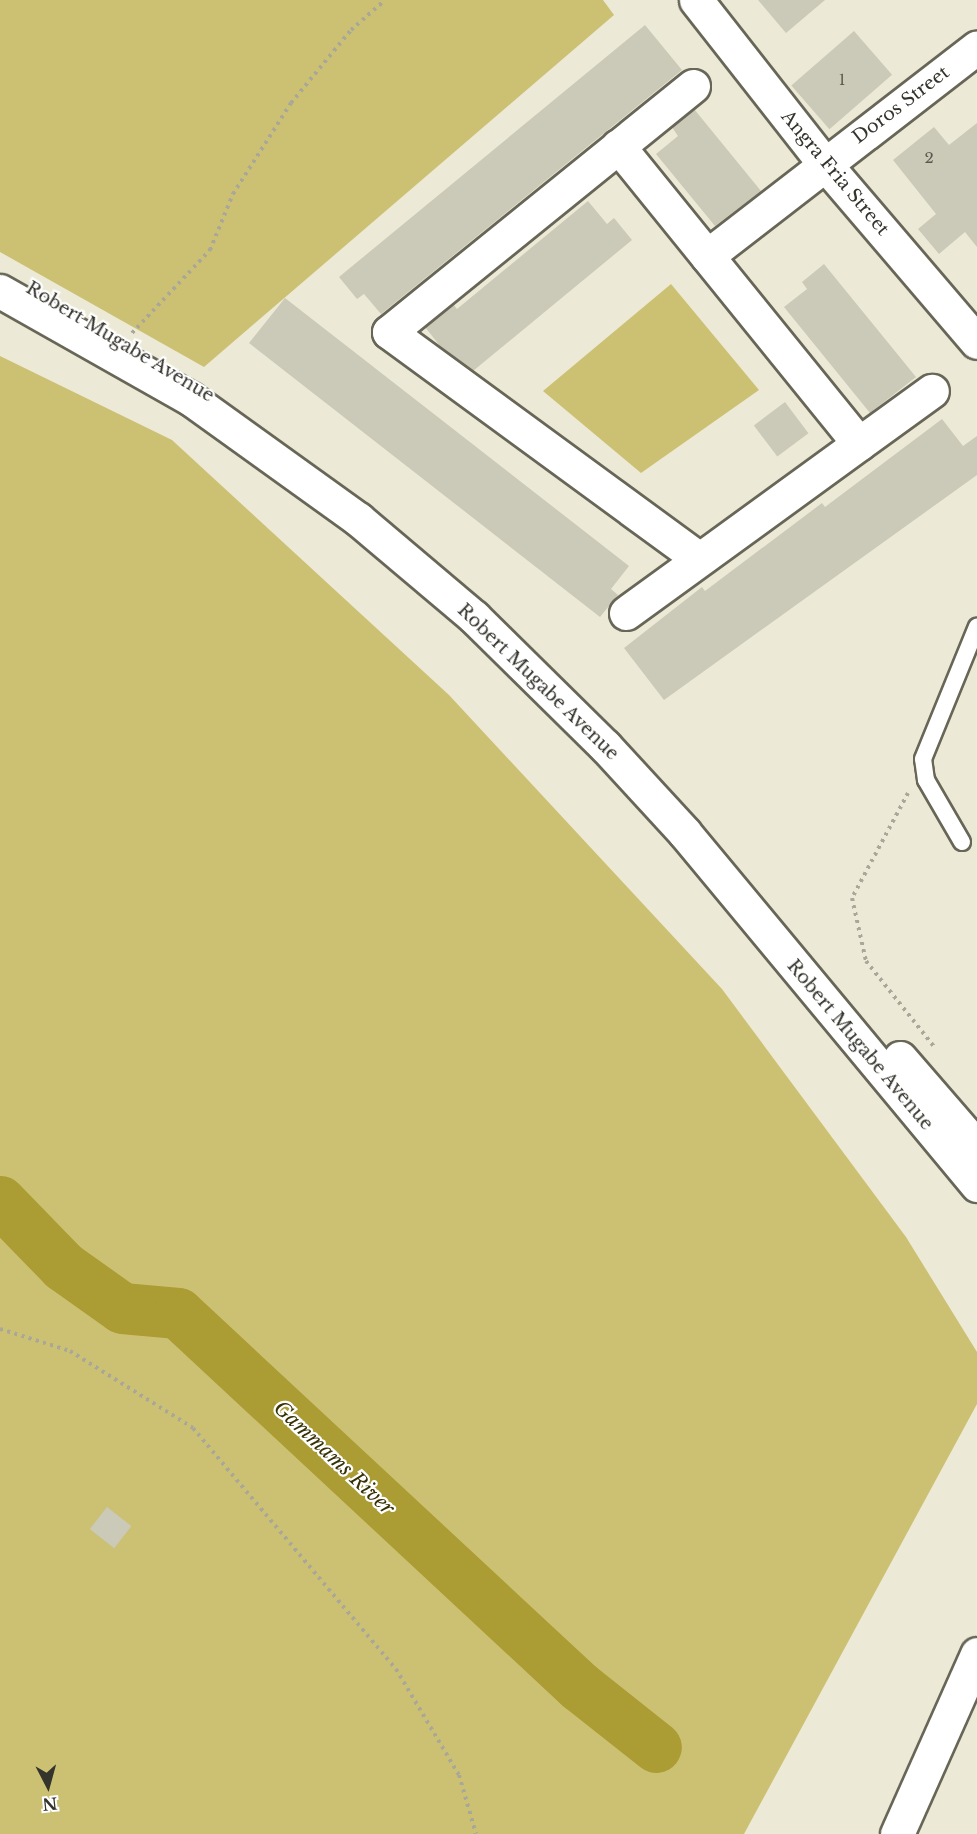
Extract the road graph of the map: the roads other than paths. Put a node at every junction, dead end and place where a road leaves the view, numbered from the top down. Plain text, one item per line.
1 (696, 0) edge
2 (977, 47) edge
3 (693, 86) dead end
4 (618, 146) junction
5 (824, 163) junction
6 (707, 256) junction
7 (0, 272) edge
8 (0, 291) edge
9 (977, 342) edge
10 (932, 391) dead end
11 (859, 444) junction
12 (699, 559) junction
13 (626, 613) dead end
14 (977, 627) edge
15 (962, 842) dead end
16 (977, 1147) edge
17 (977, 1185) edge
18 (977, 1654) edge
19 (897, 1834) edge

1 - 5 main road, Angra Fria Street
2 - 5 main road, Doros Street
3 - 4 main road
4 - 6 main road
4 - 12 main road
5 - 6 main road, Doros Street
5 - 9 main road, Angra Fria Street
6 - 11 main road
7 - 16 main road, Robert Mugabe Avenue
8 - 17 main road, Robert Mugabe Avenue
10 - 11 main road
11 - 12 main road
12 - 13 main road
14 - 15 lane
18 - 19 main road

